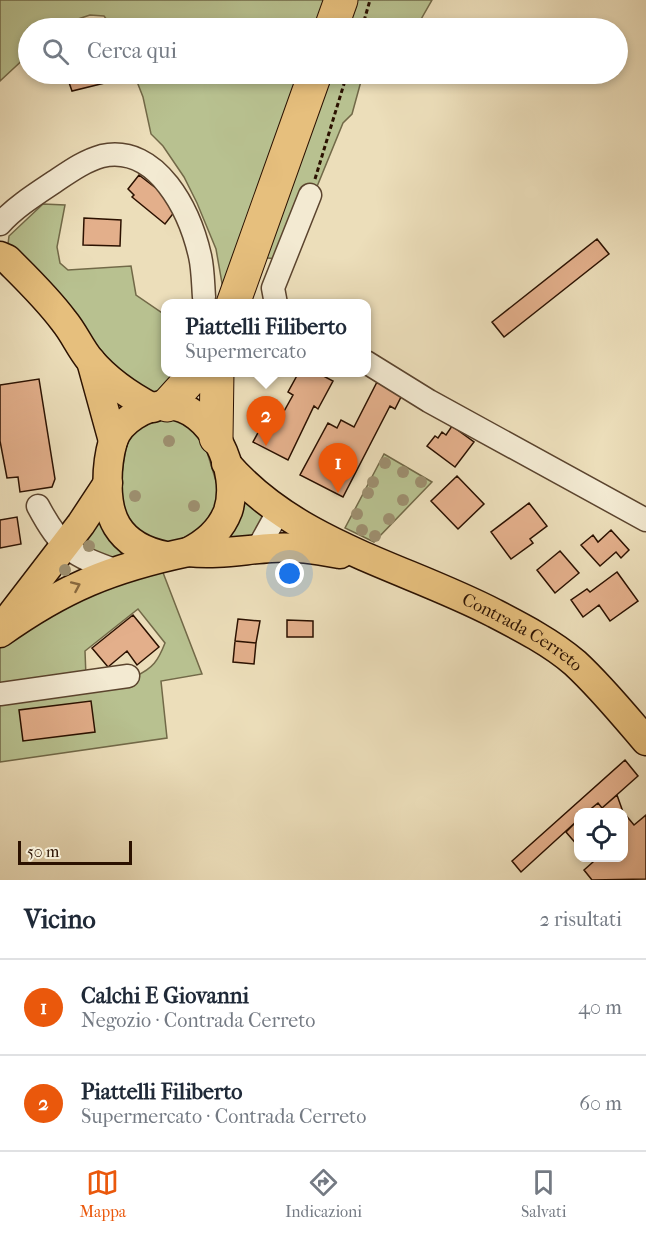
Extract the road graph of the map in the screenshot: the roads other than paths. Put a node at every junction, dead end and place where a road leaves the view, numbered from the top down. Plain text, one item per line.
1 (341, 0) edge
2 (335, 18) edge
3 (311, 84) edge
4 (310, 195) road end
5 (0, 224) edge
6 (0, 256) edge
7 (218, 299) edge
8 (218, 299) edge
9 (275, 299) edge
10 (90, 359) junction
11 (371, 365) edge
12 (192, 377) edge
13 (217, 377) edge
14 (160, 406) junction
15 (113, 441) junction
16 (220, 450) junction
17 (108, 483) junction
18 (38, 506) dead end
19 (278, 512) junction
20 (646, 520) edge
21 (63, 546) junction
22 (257, 550) junction
23 (177, 554) junction
24 (370, 561) junction
25 (117, 571) junction
26 (0, 632) edge
27 (128, 676) dead end
28 (0, 693) edge
29 (646, 741) edge

1 - 2 highway
3 - 7 highway
4 - 9 street
5 - 8 street
6 - 10 main road
10 - 14 main road
10 - 15 main road
11 - 20 street
12 - 14 highway
13 - 16 highway
14 - 15 main road
14 - 16 main road
15 - 17 main road
16 - 19 main road, Contrada Cerreto
16 - 23 main road
17 - 21 main road
17 - 23 main road
18 - 21 street
19 - 22 street
19 - 24 main road, Contrada Cerreto
21 - 25 street
21 - 26 main road
22 - 23 main road, Contrada Cerreto
22 - 24 main road, Contrada Cerreto
23 - 25 main road
24 - 29 main road, Contrada Cerreto
26 -> 25 main road
27 - 28 street

